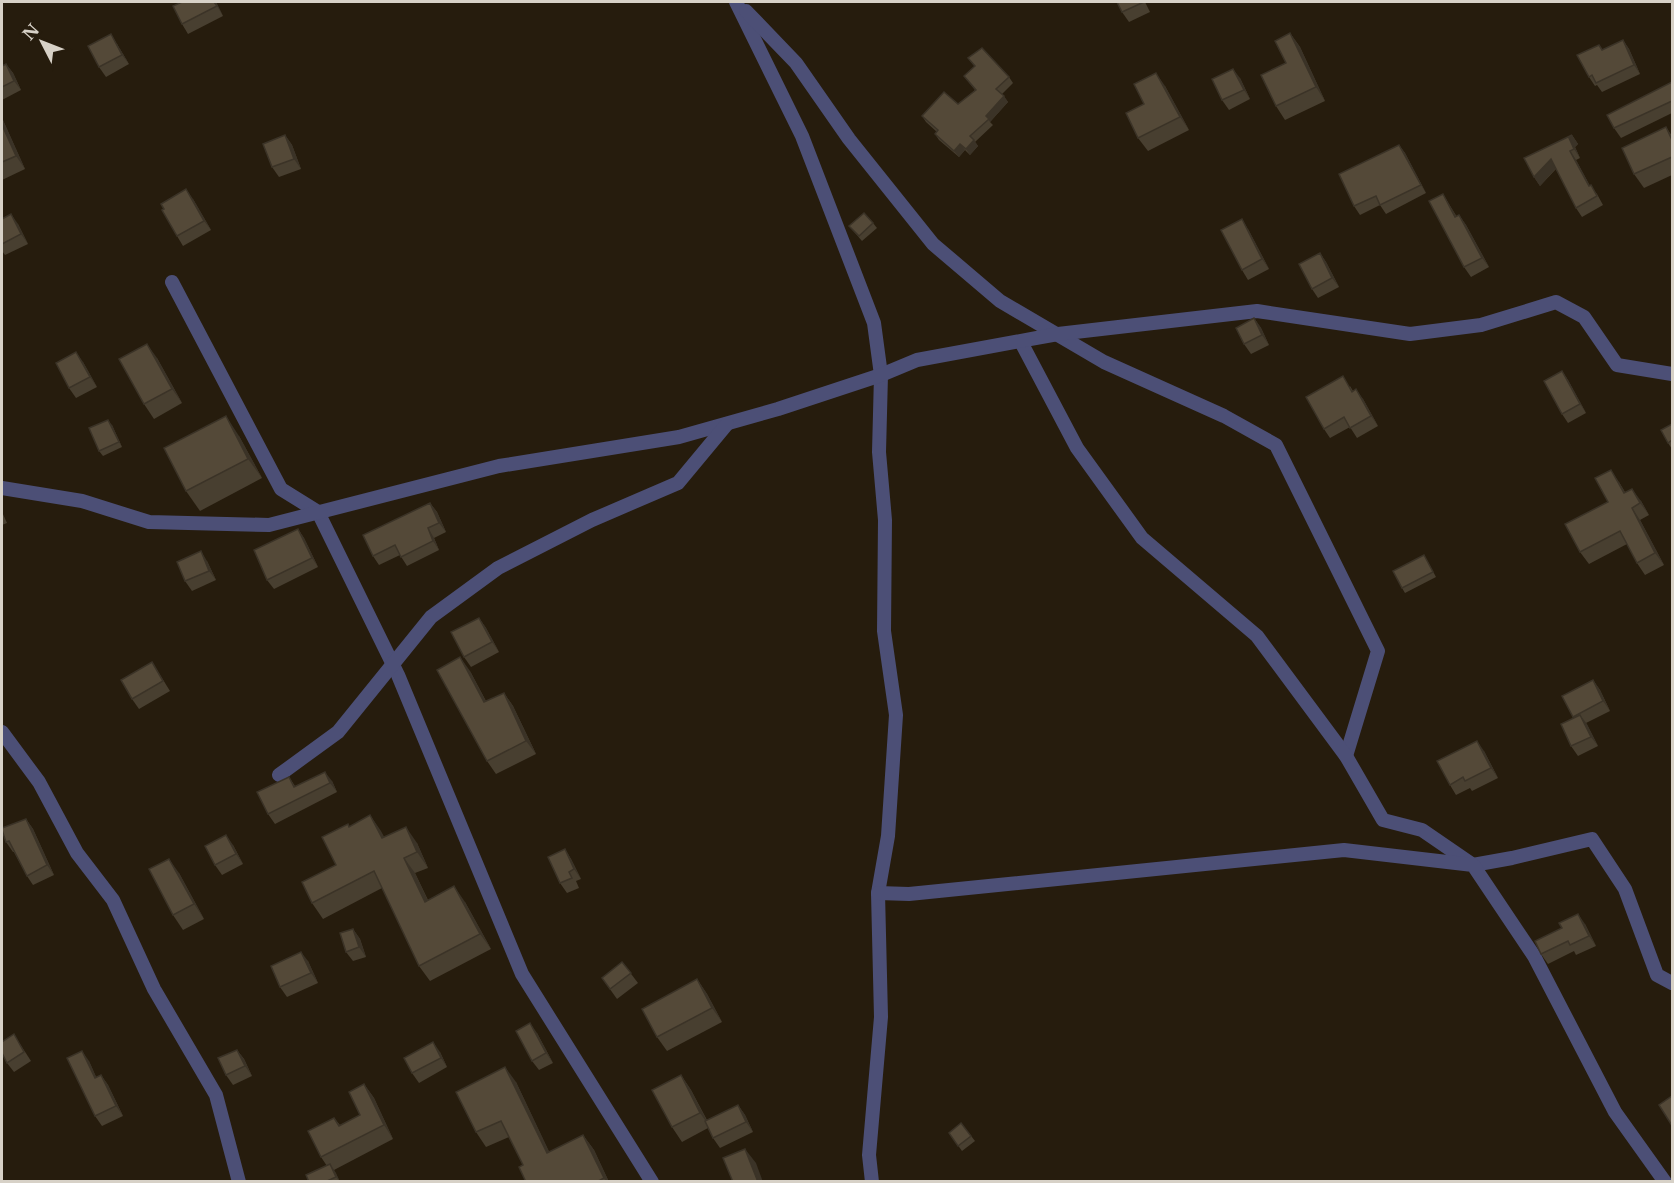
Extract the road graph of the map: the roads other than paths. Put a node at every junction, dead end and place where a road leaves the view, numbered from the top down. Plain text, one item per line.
1 (736, 2) edge
2 (172, 282) dead end
3 (1058, 334) junction
4 (1021, 342) junction
5 (1672, 374) edge
6 (881, 375) junction
7 (727, 424) junction
8 (2, 488) edge
9 (318, 512) junction
10 (394, 664) junction
11 (2, 732) edge
12 (1346, 756) junction
13 (279, 775) dead end
14 (1473, 865) junction
15 (878, 893) junction
16 (1672, 983) edge
17 (239, 1182) edge
18 (652, 1182) edge
19 (872, 1182) edge
20 (1665, 1182) edge

1 - 3 street
1 - 6 street
2 - 9 street
3 - 4 street
3 - 5 street
3 - 12 street
4 - 6 street
4 - 12 street
6 - 7 street
6 - 15 street
7 - 9 street
7 - 10 street
8 - 9 street
9 - 10 street
10 - 13 street
10 - 18 street
11 - 17 street
12 - 14 street
14 - 15 street
14 - 16 street
14 - 20 street
15 - 19 street

